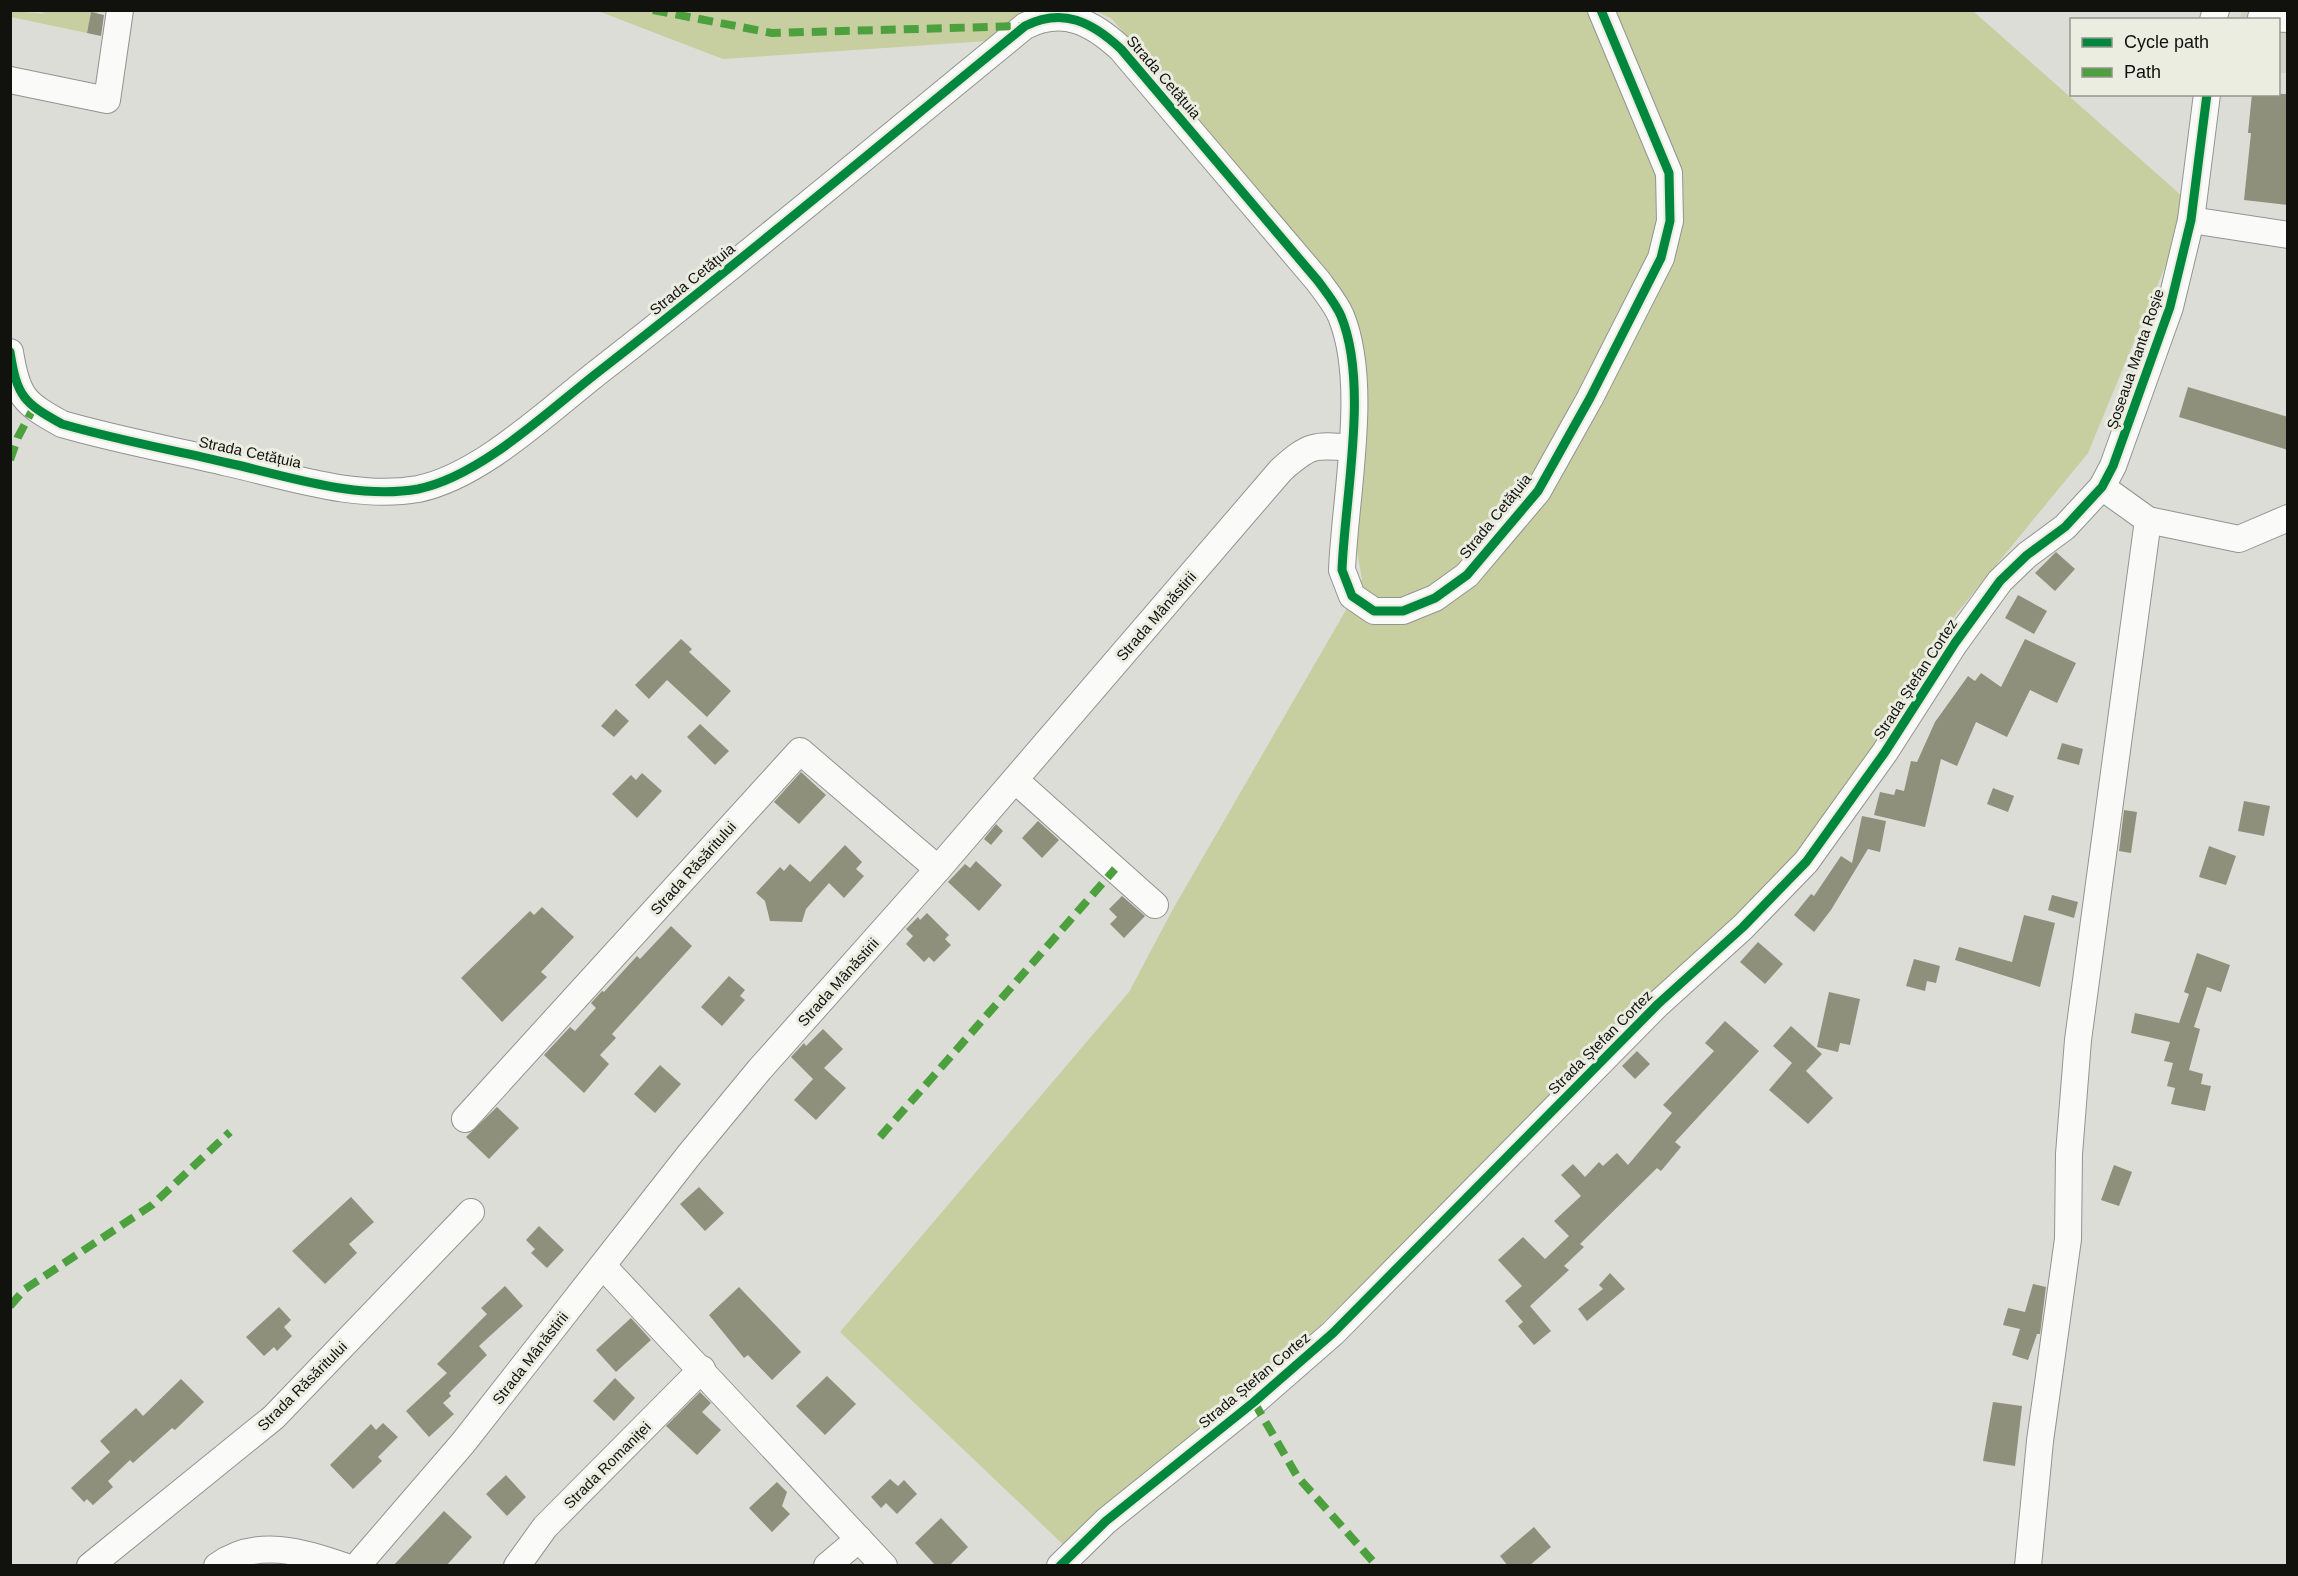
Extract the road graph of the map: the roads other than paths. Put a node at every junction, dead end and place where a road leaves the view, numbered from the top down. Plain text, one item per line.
1 (120, 10) edge
2 (1602, 10) edge
3 (10, 80) edge
4 (2207, 96) edge
5 (2191, 220) junction
6 (2288, 235) edge
7 (10, 352) edge
8 (1351, 448) junction
9 (2102, 487) junction
10 (2288, 518) edge
11 (2148, 520) junction
12 (1015, 780) junction
13 (938, 869) junction
14 (1155, 905) dead end
15 (465, 1119) dead end
16 (471, 1212) dead end
17 (603, 1266) junction
18 (702, 1369) junction
19 (859, 1539) junction
20 (90, 1566) edge
21 (217, 1566) edge
22 (344, 1566) edge
23 (357, 1566) edge
24 (517, 1566) edge
25 (827, 1566) edge
26 (884, 1566) edge
27 (1060, 1566) edge
28 (2028, 1566) edge

1 - 3 street
2 - 8 street, Strada Cetățuia
4 - 5 street, Șoseaua Manta Roșie
5 - 6 street
5 - 9 street, Șoseaua Manta Roșie
7 - 8 street, Strada Cetățuia
8 - 12 street, Strada Mânăstirii
9 - 11 street
9 - 27 street, Strada Ștefan Cortez
10 - 11 street
11 - 28 street
12 - 13 street, Strada Mânăstirii
12 - 14 street
13 - 15 street, Strada Răsăritului
13 - 17 street, Strada Mânăstirii
16 - 20 street, Strada Răsăritului
17 - 18 street
17 - 23 street, Strada Mânăstirii
18 - 19 street
18 - 24 street, Strada Romaniței
19 - 25 street
19 - 26 street
21 - 22 street

